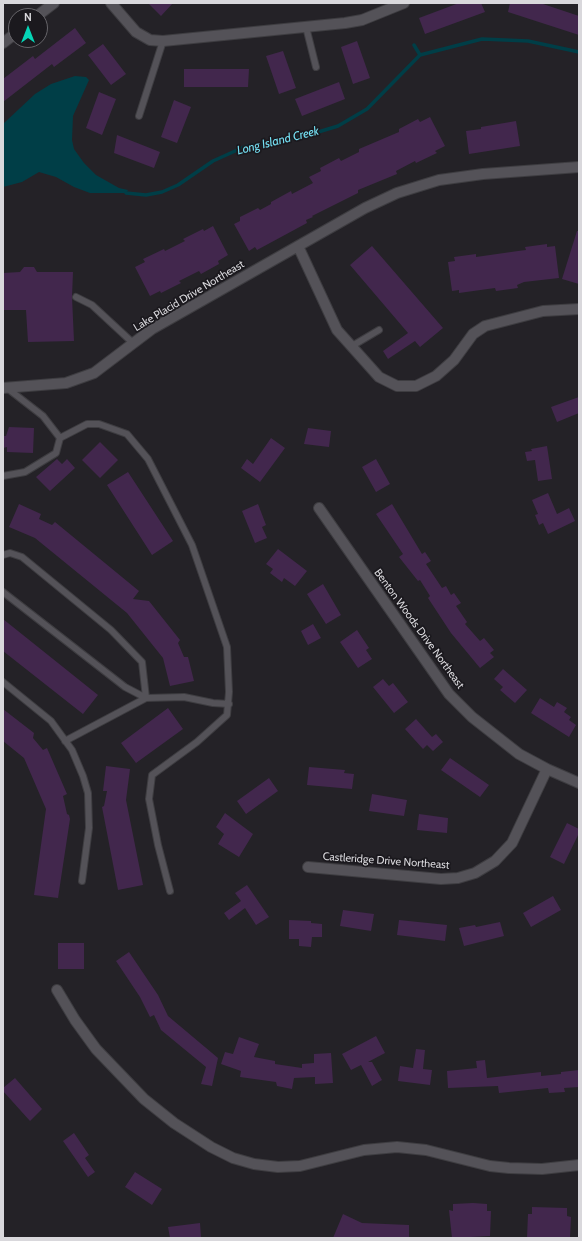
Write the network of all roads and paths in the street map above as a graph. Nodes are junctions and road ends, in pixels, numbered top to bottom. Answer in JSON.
{"nodes":[{"id":1,"x":111,"y":3,"type":"edge"},
{"id":2,"x":404,"y":3,"type":"edge"},
{"id":3,"x":306,"y":27,"type":"junction"},
{"id":4,"x":163,"y":41,"type":"junction"},
{"id":5,"x":316,"y":67,"type":"dead end"},
{"id":6,"x":139,"y":116,"type":"dead end"},
{"id":7,"x":579,"y":167,"type":"edge"},
{"id":8,"x":298,"y":246,"type":"junction"},
{"id":9,"x":76,"y":297,"type":"dead end"},
{"id":10,"x":579,"y":309,"type":"edge"},
{"id":11,"x":379,"y":330,"type":"dead end"},
{"id":12,"x":133,"y":343,"type":"junction"},
{"id":13,"x":352,"y":346,"type":"junction"},
{"id":14,"x":5,"y":388,"type":"edge"},
{"id":15,"x":60,"y":438,"type":"junction"},
{"id":16,"x":3,"y":476,"type":"edge"},
{"id":17,"x":319,"y":508,"type":"dead end"},
{"id":18,"x":3,"y":555,"type":"edge"},
{"id":19,"x":3,"y":592,"type":"edge"},
{"id":20,"x":3,"y":682,"type":"edge"},
{"id":21,"x":146,"y":698,"type":"junction"},
{"id":22,"x":229,"y":704,"type":"junction"},
{"id":23,"x":65,"y":741,"type":"junction"},
{"id":24,"x":547,"y":769,"type":"junction"},
{"id":25,"x":579,"y":783,"type":"edge"},
{"id":26,"x":308,"y":867,"type":"dead end"},
{"id":27,"x":82,"y":881,"type":"dead end"},
{"id":28,"x":170,"y":891,"type":"dead end"},
{"id":29,"x":57,"y":990,"type":"dead end"},
{"id":30,"x":579,"y":1164,"type":"edge"}],
"edges":[{"from":1,"to":4,"type":"street"},
{"from":2,"to":3,"type":"street"},
{"from":3,"to":4,"type":"street"},
{"from":3,"to":5,"type":"lane"},
{"from":4,"to":6,"type":"lane"},
{"from":7,"to":8,"type":"street","name":"Lake Placid Drive Northeast"},
{"from":8,"to":12,"type":"street","name":"Lake Placid Drive Northeast"},
{"from":8,"to":13,"type":"street"},
{"from":9,"to":12,"type":"lane"},
{"from":10,"to":13,"type":"street"},
{"from":11,"to":13,"type":"lane"},
{"from":12,"to":14,"type":"street","name":"Lake Placid Drive Northeast"},
{"from":14,"to":15,"type":"lane"},
{"from":15,"to":16,"type":"lane"},
{"from":15,"to":22,"type":"lane"},
{"from":17,"to":24,"type":"street","name":"Benton Woods Drive Northeast"},
{"from":18,"to":21,"type":"lane"},
{"from":19,"to":21,"type":"lane"},
{"from":20,"to":23,"type":"lane"},
{"from":21,"to":22,"type":"lane"},
{"from":21,"to":23,"type":"lane"},
{"from":22,"to":28,"type":"lane"},
{"from":23,"to":27,"type":"lane"},
{"from":24,"to":25,"type":"street","name":"Benton Woods Drive Northeast"},
{"from":24,"to":26,"type":"street","name":"Castleridge Drive Northeast"},
{"from":29,"to":30,"type":"street"}]}
